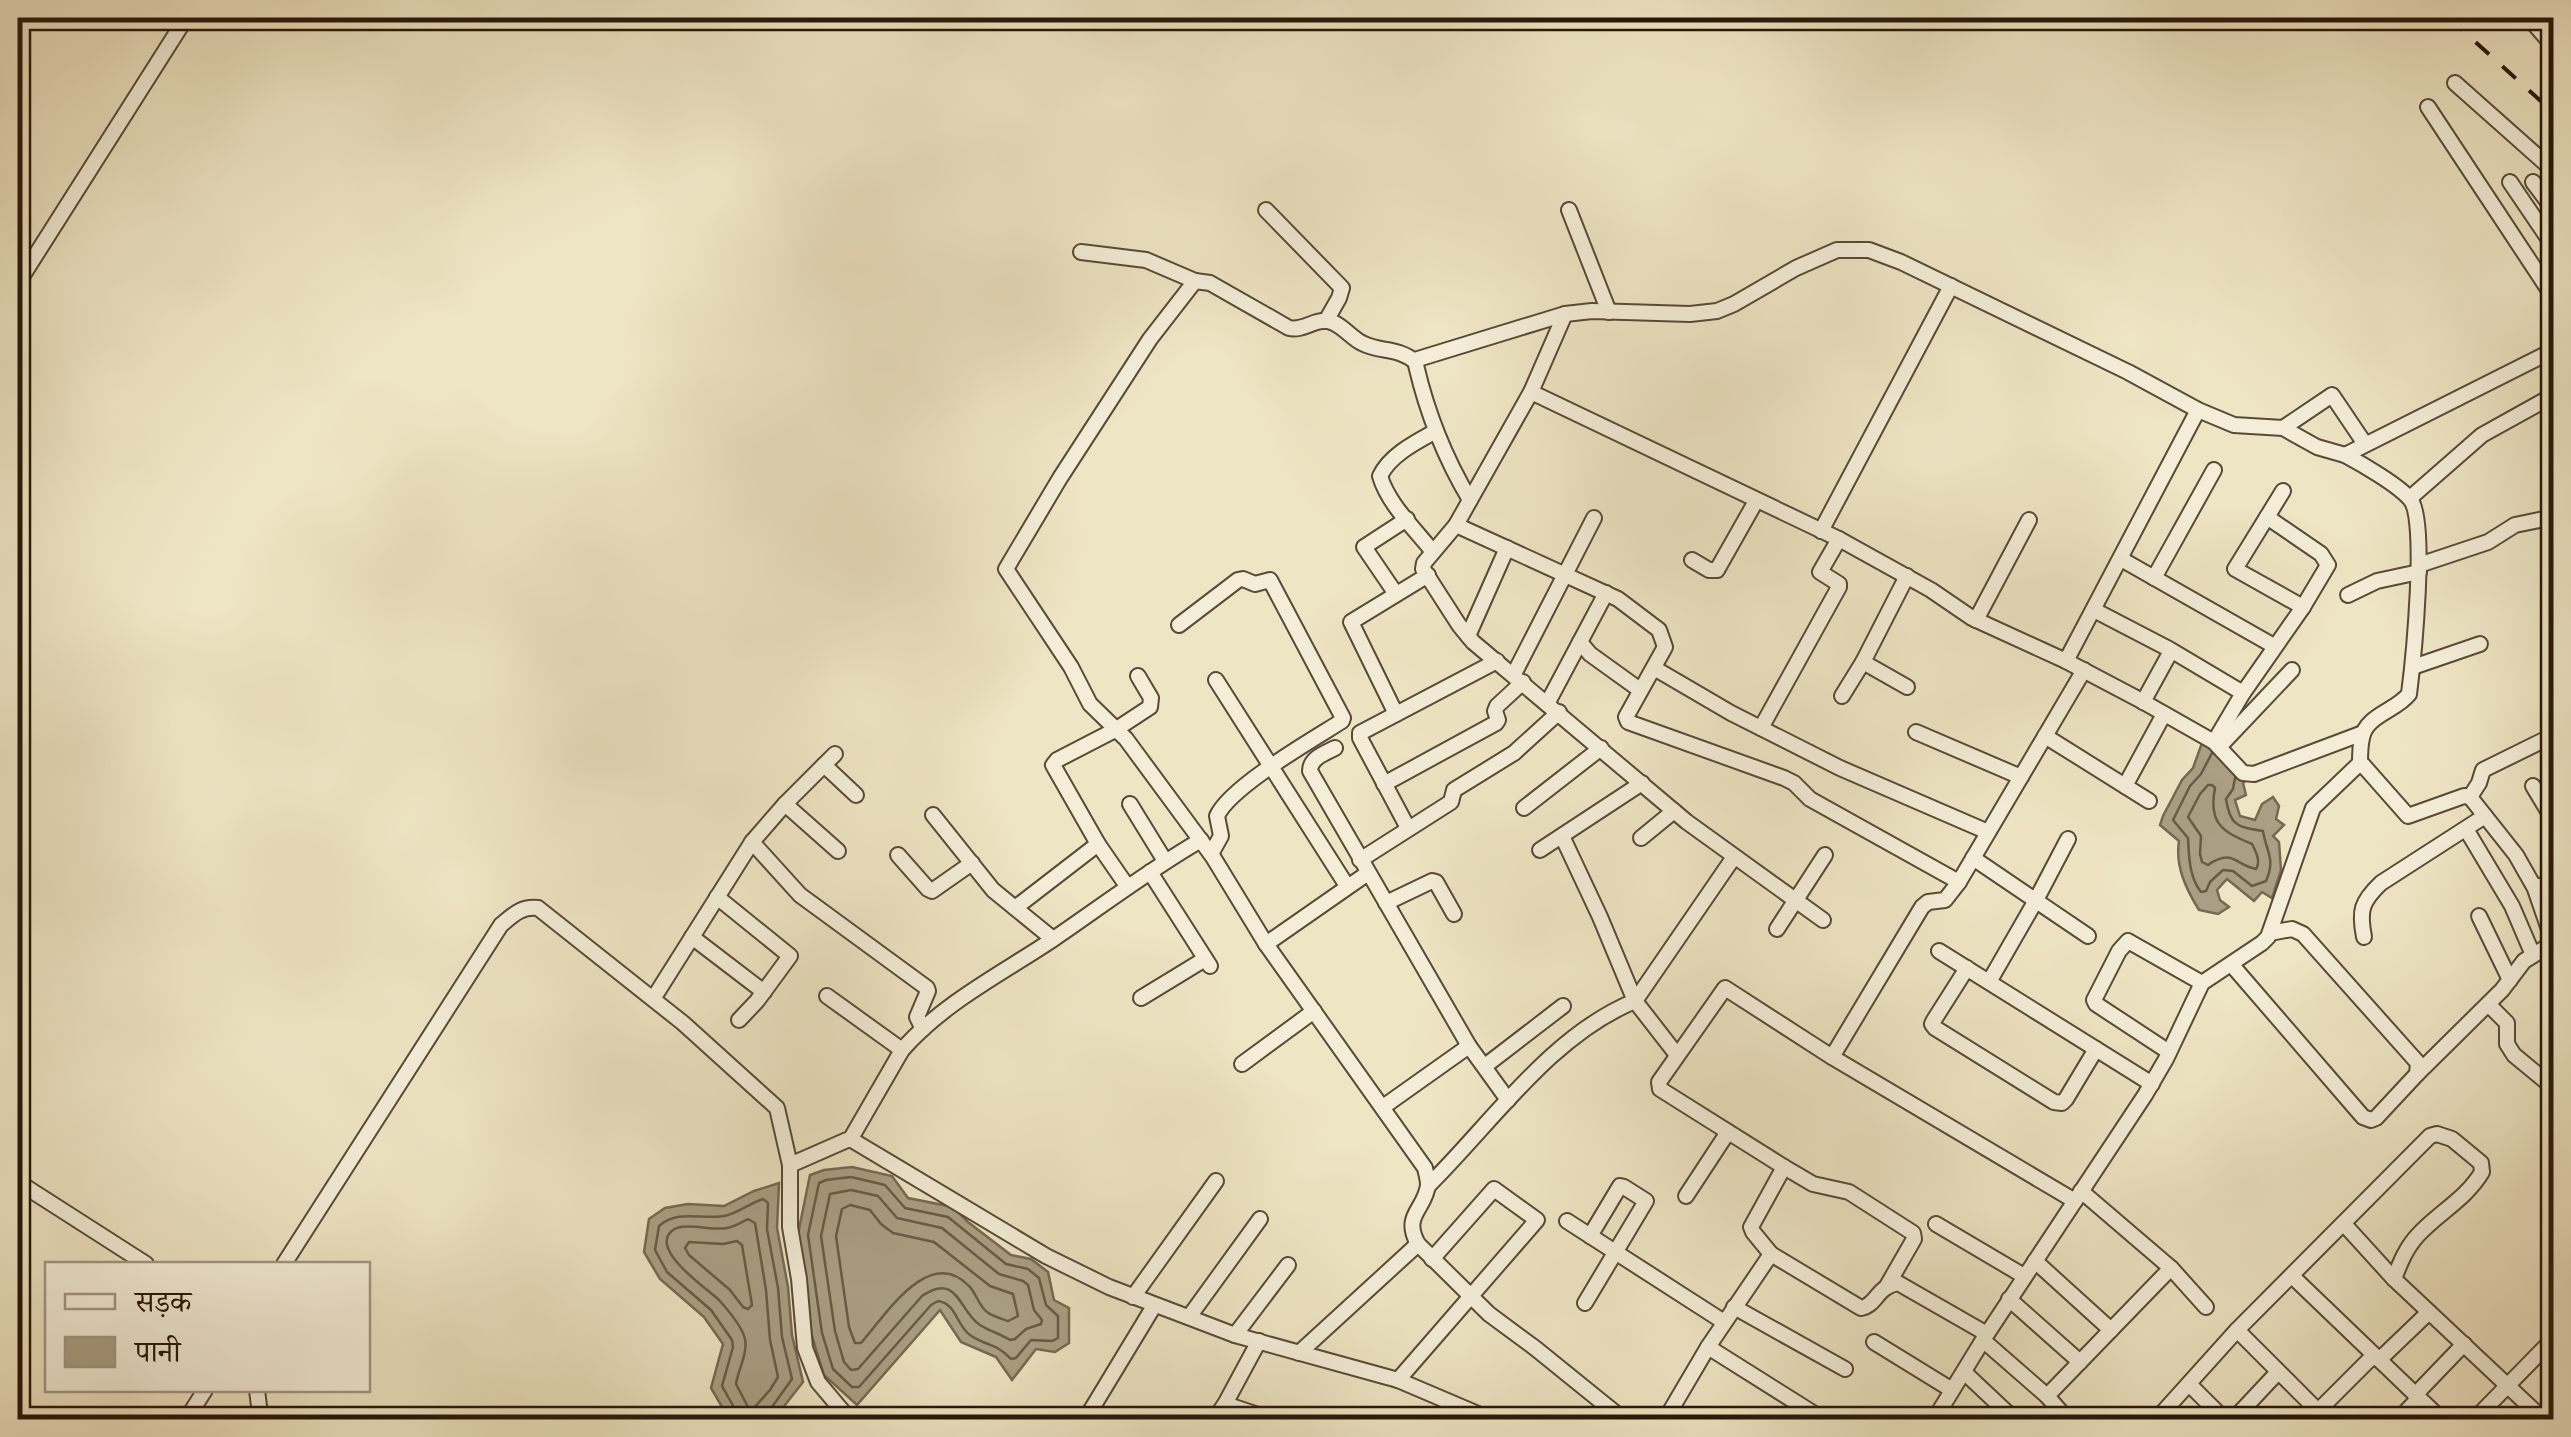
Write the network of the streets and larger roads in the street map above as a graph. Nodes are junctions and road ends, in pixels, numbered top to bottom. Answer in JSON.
{"nodes":[{"id":1,"x":186,"y":18,"type":"edge"},
{"id":2,"x":2529,"y":18,"type":"edge"},
{"id":3,"x":2554,"y":48,"type":"edge"},
{"id":4,"x":2455,"y":83,"type":"dead end"},
{"id":5,"x":2428,"y":107,"type":"dead end"},
{"id":6,"x":2554,"y":172,"type":"edge"},
{"id":7,"x":2510,"y":182,"type":"dead end"},
{"id":8,"x":2534,"y":182,"type":"dead end"},
{"id":9,"x":1266,"y":210,"type":"dead end"},
{"id":10,"x":1569,"y":210,"type":"dead end"},
{"id":11,"x":2554,"y":210,"type":"edge"},
{"id":12,"x":2554,"y":247,"type":"edge"},
{"id":13,"x":1081,"y":252,"type":"dead end"},
{"id":14,"x":1195,"y":281,"type":"junction"},
{"id":15,"x":18,"y":283,"type":"edge"},
{"id":16,"x":1952,"y":286,"type":"junction"},
{"id":17,"x":2554,"y":298,"type":"edge"},
{"id":18,"x":1609,"y":312,"type":"junction"},
{"id":19,"x":1565,"y":314,"type":"junction"},
{"id":20,"x":1326,"y":321,"type":"junction"},
{"id":21,"x":2554,"y":350,"type":"edge"},
{"id":22,"x":1416,"y":362,"type":"junction"},
{"id":23,"x":1530,"y":392,"type":"junction"},
{"id":24,"x":2554,"y":395,"type":"edge"},
{"id":25,"x":2198,"y":410,"type":"junction"},
{"id":26,"x":2282,"y":428,"type":"junction"},
{"id":27,"x":1436,"y":431,"type":"junction"},
{"id":28,"x":2365,"y":444,"type":"junction"},
{"id":29,"x":2345,"y":455,"type":"junction"},
{"id":30,"x":2214,"y":470,"type":"dead end"},
{"id":31,"x":2283,"y":491,"type":"dead end"},
{"id":32,"x":2410,"y":498,"type":"junction"},
{"id":33,"x":1470,"y":500,"type":"junction"},
{"id":34,"x":1756,"y":500,"type":"junction"},
{"id":35,"x":2266,"y":517,"type":"junction"},
{"id":36,"x":2554,"y":517,"type":"edge"},
{"id":37,"x":1594,"y":518,"type":"dead end"},
{"id":38,"x":1407,"y":519,"type":"junction"},
{"id":39,"x":2029,"y":520,"type":"dead end"},
{"id":40,"x":1456,"y":525,"type":"junction"},
{"id":41,"x":1822,"y":531,"type":"junction"},
{"id":42,"x":1838,"y":539,"type":"junction"},
{"id":43,"x":1507,"y":548,"type":"junction"},
{"id":44,"x":1433,"y":552,"type":"junction"},
{"id":45,"x":2121,"y":559,"type":"junction"},
{"id":46,"x":1692,"y":560,"type":"dead end"},
{"id":47,"x":2419,"y":569,"type":"junction"},
{"id":48,"x":1564,"y":574,"type":"junction"},
{"id":49,"x":1428,"y":575,"type":"junction"},
{"id":50,"x":1907,"y":576,"type":"junction"},
{"id":51,"x":2154,"y":578,"type":"junction"},
{"id":52,"x":1606,"y":593,"type":"junction"},
{"id":53,"x":1396,"y":594,"type":"junction"},
{"id":54,"x":2348,"y":595,"type":"dead end"},
{"id":55,"x":2303,"y":607,"type":"junction"},
{"id":56,"x":2094,"y":610,"type":"junction"},
{"id":57,"x":1976,"y":620,"type":"junction"},
{"id":58,"x":1179,"y":625,"type":"dead end"},
{"id":59,"x":1468,"y":636,"type":"junction"},
{"id":60,"x":1580,"y":642,"type":"junction"},
{"id":61,"x":2480,"y":644,"type":"dead end"},
{"id":62,"x":2274,"y":646,"type":"junction"},
{"id":63,"x":2171,"y":650,"type":"junction"},
{"id":64,"x":1497,"y":661,"type":"junction"},
{"id":65,"x":2066,"y":661,"type":"junction"},
{"id":66,"x":1863,"y":662,"type":"junction"},
{"id":67,"x":2412,"y":667,"type":"junction"},
{"id":68,"x":1654,"y":668,"type":"junction"},
{"id":69,"x":2084,"y":670,"type":"junction"},
{"id":70,"x":2292,"y":670,"type":"dead end"},
{"id":71,"x":1138,"y":676,"type":"dead end"},
{"id":72,"x":1519,"y":678,"type":"junction"},
{"id":73,"x":1216,"y":680,"type":"dead end"},
{"id":74,"x":1908,"y":686,"type":"dead end"},
{"id":75,"x":1640,"y":690,"type":"junction"},
{"id":76,"x":2243,"y":693,"type":"junction"},
{"id":77,"x":1842,"y":696,"type":"dead end"},
{"id":78,"x":2144,"y":702,"type":"junction"},
{"id":79,"x":1553,"y":708,"type":"junction"},
{"id":80,"x":1396,"y":714,"type":"junction"},
{"id":81,"x":2164,"y":714,"type":"junction"},
{"id":82,"x":1761,"y":728,"type":"junction"},
{"id":83,"x":1115,"y":730,"type":"junction"},
{"id":84,"x":1916,"y":732,"type":"dead end"},
{"id":85,"x":2363,"y":734,"type":"junction"},
{"id":86,"x":2554,"y":735,"type":"edge"},
{"id":87,"x":2044,"y":736,"type":"junction"},
{"id":88,"x":2217,"y":744,"type":"junction"},
{"id":89,"x":1335,"y":748,"type":"dead end"},
{"id":90,"x":1601,"y":748,"type":"junction"},
{"id":91,"x":2360,"y":764,"type":"junction"},
{"id":92,"x":1273,"y":766,"type":"junction"},
{"id":93,"x":2021,"y":776,"type":"junction"},
{"id":94,"x":1642,"y":783,"type":"junction"},
{"id":95,"x":1384,"y":784,"type":"junction"},
{"id":96,"x":2125,"y":786,"type":"junction"},
{"id":97,"x":2533,"y":786,"type":"dead end"},
{"id":98,"x":856,"y":795,"type":"dead end"},
{"id":99,"x":2470,"y":797,"type":"junction"},
{"id":100,"x":2149,"y":801,"type":"dead end"},
{"id":101,"x":785,"y":804,"type":"junction"},
{"id":102,"x":1130,"y":804,"type":"dead end"},
{"id":103,"x":1524,"y":808,"type":"dead end"},
{"id":104,"x":1674,"y":810,"type":"junction"},
{"id":105,"x":933,"y":816,"type":"dead end"},
{"id":106,"x":2485,"y":816,"type":"junction"},
{"id":107,"x":2554,"y":821,"type":"edge"},
{"id":108,"x":1408,"y":828,"type":"junction"},
{"id":109,"x":2466,"y":829,"type":"junction"},
{"id":110,"x":1988,"y":832,"type":"junction"},
{"id":111,"x":1562,"y":836,"type":"junction"},
{"id":112,"x":1641,"y":838,"type":"dead end"},
{"id":113,"x":2068,"y":838,"type":"dead end"},
{"id":114,"x":1201,"y":840,"type":"junction"},
{"id":115,"x":752,"y":842,"type":"junction"},
{"id":116,"x":1098,"y":844,"type":"junction"},
{"id":117,"x":1540,"y":850,"type":"dead end"},
{"id":118,"x":838,"y":851,"type":"dead end"},
{"id":119,"x":1210,"y":854,"type":"junction"},
{"id":120,"x":898,"y":855,"type":"dead end"},
{"id":121,"x":1825,"y":855,"type":"dead end"},
{"id":122,"x":1734,"y":857,"type":"junction"},
{"id":123,"x":1972,"y":858,"type":"junction"},
{"id":124,"x":1165,"y":861,"type":"junction"},
{"id":125,"x":972,"y":863,"type":"junction"},
{"id":126,"x":1364,"y":867,"type":"junction"},
{"id":127,"x":1150,"y":872,"type":"junction"},
{"id":128,"x":2554,"y":881,"type":"edge"},
{"id":129,"x":1958,"y":882,"type":"junction"},
{"id":130,"x":1128,"y":886,"type":"junction"},
{"id":131,"x":1347,"y":886,"type":"junction"},
{"id":132,"x":2534,"y":886,"type":"junction"},
{"id":133,"x":717,"y":897,"type":"junction"},
{"id":134,"x":1794,"y":900,"type":"junction"},
{"id":135,"x":2035,"y":902,"type":"junction"},
{"id":136,"x":1386,"y":904,"type":"junction"},
{"id":137,"x":1015,"y":908,"type":"junction"},
{"id":138,"x":1454,"y":914,"type":"dead end"},
{"id":139,"x":2479,"y":916,"type":"dead end"},
{"id":140,"x":1823,"y":920,"type":"dead end"},
{"id":141,"x":1777,"y":929,"type":"dead end"},
{"id":142,"x":2270,"y":933,"type":"junction"},
{"id":143,"x":2088,"y":936,"type":"dead end"},
{"id":144,"x":692,"y":937,"type":"junction"},
{"id":145,"x":2364,"y":937,"type":"dead end"},
{"id":146,"x":1054,"y":939,"type":"junction"},
{"id":147,"x":2553,"y":943,"type":"edge"},
{"id":148,"x":1266,"y":944,"type":"junction"},
{"id":149,"x":1939,"y":951,"type":"dead end"},
{"id":150,"x":2533,"y":955,"type":"junction"},
{"id":151,"x":2231,"y":964,"type":"junction"},
{"id":152,"x":1967,"y":968,"type":"junction"},
{"id":153,"x":2510,"y":980,"type":"junction"},
{"id":154,"x":1989,"y":982,"type":"junction"},
{"id":155,"x":2202,"y":984,"type":"junction"},
{"id":156,"x":764,"y":992,"type":"junction"},
{"id":157,"x":827,"y":996,"type":"dead end"},
{"id":158,"x":1141,"y":998,"type":"dead end"},
{"id":159,"x":653,"y":999,"type":"junction"},
{"id":160,"x":1635,"y":1001,"type":"junction"},
{"id":161,"x":2488,"y":1004,"type":"junction"},
{"id":162,"x":1563,"y":1006,"type":"dead end"},
{"id":163,"x":1314,"y":1012,"type":"junction"},
{"id":164,"x":739,"y":1020,"type":"dead end"},
{"id":165,"x":922,"y":1029,"type":"junction"},
{"id":166,"x":1469,"y":1046,"type":"junction"},
{"id":167,"x":902,"y":1050,"type":"junction"},
{"id":168,"x":2096,"y":1050,"type":"junction"},
{"id":169,"x":2169,"y":1052,"type":"junction"},
{"id":170,"x":1677,"y":1055,"type":"junction"},
{"id":171,"x":1832,"y":1058,"type":"junction"},
{"id":172,"x":1242,"y":1064,"type":"dead end"},
{"id":173,"x":1484,"y":1066,"type":"junction"},
{"id":174,"x":2417,"y":1074,"type":"junction"},
{"id":175,"x":2152,"y":1084,"type":"junction"},
{"id":176,"x":2554,"y":1088,"type":"edge"},
{"id":177,"x":1508,"y":1100,"type":"junction"},
{"id":178,"x":1382,"y":1108,"type":"junction"},
{"id":179,"x":1728,"y":1132,"type":"junction"},
{"id":180,"x":850,"y":1140,"type":"junction"},
{"id":181,"x":1784,"y":1167,"type":"junction"},
{"id":182,"x":790,"y":1169,"type":"junction"},
{"id":183,"x":1216,"y":1181,"type":"dead end"},
{"id":184,"x":18,"y":1182,"type":"edge"},
{"id":185,"x":1428,"y":1186,"type":"junction"},
{"id":186,"x":1686,"y":1196,"type":"dead end"},
{"id":187,"x":2078,"y":1196,"type":"junction"},
{"id":188,"x":1260,"y":1220,"type":"dead end"},
{"id":189,"x":1567,"y":1221,"type":"dead end"},
{"id":190,"x":1936,"y":1224,"type":"dead end"},
{"id":191,"x":2344,"y":1224,"type":"junction"},
{"id":192,"x":1590,"y":1236,"type":"junction"},
{"id":193,"x":1418,"y":1244,"type":"junction"},
{"id":194,"x":1616,"y":1252,"type":"junction"},
{"id":195,"x":1772,"y":1254,"type":"junction"},
{"id":196,"x":1432,"y":1259,"type":"junction"},
{"id":197,"x":2034,"y":1261,"type":"junction"},
{"id":198,"x":143,"y":1262,"type":"edge"},
{"id":199,"x":285,"y":1262,"type":"edge"},
{"id":200,"x":1288,"y":1265,"type":"dead end"},
{"id":201,"x":2172,"y":1268,"type":"junction"},
{"id":202,"x":2024,"y":1276,"type":"junction"},
{"id":203,"x":2292,"y":1276,"type":"junction"},
{"id":204,"x":2394,"y":1278,"type":"junction"},
{"id":205,"x":1887,"y":1286,"type":"junction"},
{"id":206,"x":1133,"y":1297,"type":"junction"},
{"id":207,"x":1470,"y":1297,"type":"junction"},
{"id":208,"x":2010,"y":1298,"type":"junction"},
{"id":209,"x":1585,"y":1303,"type":"dead end"},
{"id":210,"x":1154,"y":1306,"type":"junction"},
{"id":211,"x":2206,"y":1306,"type":"dead end"},
{"id":212,"x":1734,"y":1307,"type":"junction"},
{"id":213,"x":2429,"y":1312,"type":"junction"},
{"id":214,"x":1189,"y":1317,"type":"junction"},
{"id":215,"x":1724,"y":1322,"type":"junction"},
{"id":216,"x":2111,"y":1330,"type":"junction"},
{"id":217,"x":2238,"y":1330,"type":"junction"},
{"id":218,"x":1235,"y":1334,"type":"junction"},
{"id":219,"x":1985,"y":1338,"type":"junction"},
{"id":220,"x":2554,"y":1338,"type":"edge"},
{"id":221,"x":1259,"y":1342,"type":"junction"},
{"id":222,"x":1874,"y":1342,"type":"dead end"},
{"id":223,"x":2464,"y":1344,"type":"junction"},
{"id":224,"x":1708,"y":1347,"type":"junction"},
{"id":225,"x":1298,"y":1353,"type":"junction"},
{"id":226,"x":2376,"y":1357,"type":"junction"},
{"id":227,"x":2080,"y":1362,"type":"junction"},
{"id":228,"x":1845,"y":1369,"type":"dead end"},
{"id":229,"x":1964,"y":1372,"type":"junction"},
{"id":230,"x":2278,"y":1372,"type":"junction"},
{"id":231,"x":1398,"y":1380,"type":"junction"},
{"id":232,"x":2189,"y":1384,"type":"junction"},
{"id":233,"x":2507,"y":1385,"type":"junction"},
{"id":234,"x":1952,"y":1390,"type":"junction"},
{"id":235,"x":203,"y":1392,"type":"edge"},
{"id":236,"x":257,"y":1392,"type":"edge"},
{"id":237,"x":2046,"y":1396,"type":"junction"},
{"id":238,"x":2417,"y":1396,"type":"junction"},
{"id":239,"x":1225,"y":1404,"type":"junction"},
{"id":240,"x":1465,"y":1414,"type":"edge"},
{"id":241,"x":2324,"y":1417,"type":"edge"},
{"id":242,"x":186,"y":1420,"type":"edge"},
{"id":243,"x":264,"y":1420,"type":"edge"},
{"id":244,"x":850,"y":1420,"type":"edge"},
{"id":245,"x":1085,"y":1420,"type":"edge"},
{"id":246,"x":1214,"y":1420,"type":"edge"},
{"id":247,"x":1272,"y":1420,"type":"edge"},
{"id":248,"x":1492,"y":1420,"type":"edge"},
{"id":249,"x":1624,"y":1420,"type":"edge"},
{"id":250,"x":1665,"y":1420,"type":"edge"},
{"id":251,"x":1824,"y":1420,"type":"edge"},
{"id":252,"x":1934,"y":1420,"type":"edge"},
{"id":253,"x":2014,"y":1420,"type":"edge"},
{"id":254,"x":2068,"y":1420,"type":"edge"},
{"id":255,"x":2156,"y":1420,"type":"edge"},
{"id":256,"x":2229,"y":1420,"type":"edge"},
{"id":257,"x":2398,"y":1420,"type":"edge"},
{"id":258,"x":2442,"y":1420,"type":"edge"},
{"id":259,"x":2474,"y":1420,"type":"edge"},
{"id":260,"x":2544,"y":1420,"type":"edge"}],
"edges":[{"from":1,"to":15,"type":"street"},
{"from":2,"to":3,"type":"street"},
{"from":4,"to":6,"type":"street"},
{"from":5,"to":17,"type":"street"},
{"from":7,"to":12,"type":"street"},
{"from":8,"to":11,"type":"street"},
{"from":9,"to":20,"type":"street"},
{"from":10,"to":18,"type":"street"},
{"from":13,"to":14,"type":"street"},
{"from":14,"to":20,"type":"street"},
{"from":14,"to":83,"type":"street"},
{"from":16,"to":18,"type":"street"},
{"from":16,"to":25,"type":"street"},
{"from":16,"to":41,"type":"street"},
{"from":18,"to":19,"type":"street"},
{"from":19,"to":22,"type":"street"},
{"from":19,"to":23,"type":"street"},
{"from":20,"to":22,"type":"street"},
{"from":21,"to":28,"type":"street"},
{"from":22,"to":27,"type":"street"},
{"from":23,"to":33,"type":"street"},
{"from":23,"to":34,"type":"street"},
{"from":24,"to":32,"type":"street"},
{"from":25,"to":26,"type":"street"},
{"from":25,"to":45,"type":"street"},
{"from":26,"to":28,"type":"street"},
{"from":26,"to":29,"type":"street"},
{"from":27,"to":33,"type":"street"},
{"from":27,"to":38,"type":"street"},
{"from":28,"to":29,"type":"street"},
{"from":29,"to":32,"type":"street"},
{"from":30,"to":51,"type":"street"},
{"from":31,"to":35,"type":"street"},
{"from":32,"to":47,"type":"street"},
{"from":33,"to":40,"type":"street"},
{"from":34,"to":41,"type":"street"},
{"from":34,"to":46,"type":"street"},
{"from":35,"to":55,"type":"street"},
{"from":35,"to":55,"type":"street"},
{"from":36,"to":47,"type":"street"},
{"from":37,"to":48,"type":"street"},
{"from":38,"to":44,"type":"street"},
{"from":38,"to":53,"type":"street"},
{"from":39,"to":57,"type":"street"},
{"from":40,"to":43,"type":"street"},
{"from":40,"to":44,"type":"street"},
{"from":41,"to":42,"type":"street"},
{"from":42,"to":50,"type":"street"},
{"from":42,"to":82,"type":"street"},
{"from":43,"to":48,"type":"street"},
{"from":43,"to":59,"type":"street"},
{"from":44,"to":49,"type":"street"},
{"from":45,"to":51,"type":"street"},
{"from":45,"to":56,"type":"street"},
{"from":47,"to":54,"type":"street"},
{"from":47,"to":67,"type":"street"},
{"from":48,"to":52,"type":"street"},
{"from":48,"to":72,"type":"street"},
{"from":49,"to":53,"type":"street"},
{"from":49,"to":59,"type":"street"},
{"from":50,"to":57,"type":"street"},
{"from":50,"to":66,"type":"street"},
{"from":51,"to":62,"type":"street"},
{"from":52,"to":60,"type":"street"},
{"from":52,"to":68,"type":"street"},
{"from":53,"to":80,"type":"street"},
{"from":55,"to":62,"type":"street"},
{"from":56,"to":63,"type":"street"},
{"from":56,"to":65,"type":"street"},
{"from":57,"to":65,"type":"street"},
{"from":58,"to":92,"type":"street"},
{"from":59,"to":64,"type":"street"},
{"from":60,"to":75,"type":"street"},
{"from":60,"to":79,"type":"street"},
{"from":61,"to":67,"type":"street"},
{"from":62,"to":76,"type":"street"},
{"from":63,"to":76,"type":"street"},
{"from":63,"to":78,"type":"street"},
{"from":64,"to":72,"type":"street"},
{"from":64,"to":80,"type":"street"},
{"from":65,"to":69,"type":"street"},
{"from":66,"to":74,"type":"street"},
{"from":66,"to":77,"type":"street"},
{"from":67,"to":85,"type":"street"},
{"from":68,"to":75,"type":"street"},
{"from":68,"to":82,"type":"street"},
{"from":69,"to":78,"type":"street"},
{"from":69,"to":87,"type":"street"},
{"from":70,"to":88,"type":"street"},
{"from":71,"to":83,"type":"street"},
{"from":72,"to":79,"type":"street"},
{"from":72,"to":95,"type":"street"},
{"from":73,"to":92,"type":"street"},
{"from":75,"to":129,"type":"street"},
{"from":76,"to":88,"type":"street"},
{"from":78,"to":81,"type":"street"},
{"from":79,"to":90,"type":"street"},
{"from":79,"to":108,"type":"street"},
{"from":80,"to":95,"type":"street"},
{"from":81,"to":88,"type":"street"},
{"from":81,"to":96,"type":"street"},
{"from":82,"to":110,"type":"street"},
{"from":83,"to":114,"type":"street"},
{"from":83,"to":116,"type":"street"},
{"from":84,"to":93,"type":"street"},
{"from":85,"to":88,"type":"street"},
{"from":85,"to":91,"type":"street"},
{"from":86,"to":99,"type":"street"},
{"from":87,"to":93,"type":"street"},
{"from":87,"to":96,"type":"street"},
{"from":89,"to":126,"type":"street"},
{"from":90,"to":94,"type":"street"},
{"from":90,"to":103,"type":"street"},
{"from":91,"to":99,"type":"street"},
{"from":91,"to":142,"type":"street"},
{"from":92,"to":119,"type":"street"},
{"from":92,"to":131,"type":"street"},
{"from":93,"to":110,"type":"street"},
{"from":94,"to":104,"type":"street"},
{"from":94,"to":111,"type":"street"},
{"from":95,"to":108,"type":"street"},
{"from":96,"to":100,"type":"street"},
{"from":97,"to":107,"type":"street"},
{"from":98,"to":101,"type":"street"},
{"from":99,"to":106,"type":"street"},
{"from":101,"to":115,"type":"street"},
{"from":101,"to":118,"type":"street"},
{"from":102,"to":124,"type":"street"},
{"from":104,"to":112,"type":"street"},
{"from":104,"to":122,"type":"street"},
{"from":105,"to":125,"type":"street"},
{"from":106,"to":109,"type":"street"},
{"from":106,"to":132,"type":"street"},
{"from":108,"to":126,"type":"street"},
{"from":109,"to":145,"type":"street"},
{"from":109,"to":150,"type":"street"},
{"from":110,"to":123,"type":"street"},
{"from":111,"to":117,"type":"street"},
{"from":111,"to":160,"type":"street"},
{"from":113,"to":135,"type":"street"},
{"from":114,"to":119,"type":"street"},
{"from":114,"to":124,"type":"street"},
{"from":115,"to":133,"type":"street"},
{"from":115,"to":165,"type":"street"},
{"from":116,"to":130,"type":"street"},
{"from":116,"to":137,"type":"street"},
{"from":119,"to":148,"type":"street"},
{"from":120,"to":125,"type":"street"},
{"from":121,"to":134,"type":"street"},
{"from":122,"to":134,"type":"street"},
{"from":122,"to":160,"type":"street"},
{"from":123,"to":129,"type":"street"},
{"from":123,"to":135,"type":"street"},
{"from":124,"to":127,"type":"street"},
{"from":125,"to":137,"type":"street"},
{"from":126,"to":131,"type":"street"},
{"from":126,"to":136,"type":"street"},
{"from":127,"to":130,"type":"street"},
{"from":127,"to":158,"type":"street"},
{"from":128,"to":132,"type":"street"},
{"from":129,"to":171,"type":"street"},
{"from":130,"to":146,"type":"street"},
{"from":131,"to":148,"type":"street"},
{"from":132,"to":147,"type":"street"},
{"from":133,"to":144,"type":"street"},
{"from":133,"to":156,"type":"street"},
{"from":134,"to":140,"type":"street"},
{"from":134,"to":141,"type":"street"},
{"from":135,"to":143,"type":"street"},
{"from":135,"to":154,"type":"street"},
{"from":136,"to":138,"type":"street"},
{"from":136,"to":166,"type":"street"},
{"from":137,"to":146,"type":"street"},
{"from":139,"to":153,"type":"street"},
{"from":142,"to":151,"type":"street"},
{"from":142,"to":174,"type":"street"},
{"from":144,"to":156,"type":"street"},
{"from":144,"to":159,"type":"street"},
{"from":146,"to":165,"type":"street"},
{"from":147,"to":150,"type":"street"},
{"from":148,"to":163,"type":"street"},
{"from":149,"to":152,"type":"street"},
{"from":150,"to":153,"type":"street"},
{"from":151,"to":155,"type":"street"},
{"from":151,"to":174,"type":"street"},
{"from":152,"to":154,"type":"street"},
{"from":152,"to":168,"type":"street"},
{"from":153,"to":161,"type":"street"},
{"from":154,"to":168,"type":"street"},
{"from":155,"to":169,"type":"street"},
{"from":155,"to":169,"type":"street"},
{"from":156,"to":164,"type":"street"},
{"from":157,"to":167,"type":"street"},
{"from":159,"to":182,"type":"street"},
{"from":159,"to":199,"type":"street"},
{"from":160,"to":170,"type":"street"},
{"from":160,"to":177,"type":"street"},
{"from":161,"to":174,"type":"street"},
{"from":161,"to":176,"type":"street"},
{"from":162,"to":173,"type":"street"},
{"from":163,"to":172,"type":"street"},
{"from":163,"to":178,"type":"street"},
{"from":165,"to":167,"type":"street"},
{"from":166,"to":173,"type":"street"},
{"from":166,"to":178,"type":"street"},
{"from":167,"to":180,"type":"street"},
{"from":168,"to":175,"type":"street"},
{"from":169,"to":175,"type":"street"},
{"from":170,"to":171,"type":"street"},
{"from":170,"to":179,"type":"street"},
{"from":171,"to":187,"type":"street"},
{"from":173,"to":177,"type":"street"},
{"from":175,"to":187,"type":"street"},
{"from":177,"to":185,"type":"street"},
{"from":178,"to":185,"type":"street"},
{"from":179,"to":181,"type":"street"},
{"from":179,"to":186,"type":"street"},
{"from":180,"to":182,"type":"street"},
{"from":180,"to":206,"type":"street"},
{"from":181,"to":195,"type":"street"},
{"from":181,"to":205,"type":"street"},
{"from":182,"to":244,"type":"street"},
{"from":183,"to":206,"type":"street"},
{"from":184,"to":198,"type":"street"},
{"from":185,"to":193,"type":"street"},
{"from":187,"to":197,"type":"street"},
{"from":187,"to":201,"type":"street"},
{"from":188,"to":214,"type":"street"},
{"from":189,"to":192,"type":"street"},
{"from":190,"to":202,"type":"street"},
{"from":191,"to":203,"type":"street"},
{"from":191,"to":204,"type":"street"},
{"from":191,"to":204,"type":"street"},
{"from":192,"to":194,"type":"street"},
{"from":192,"to":194,"type":"street"},
{"from":193,"to":196,"type":"street"},
{"from":193,"to":225,"type":"street"},
{"from":194,"to":209,"type":"street"},
{"from":194,"to":215,"type":"street"},
{"from":195,"to":205,"type":"street"},
{"from":195,"to":212,"type":"street"},
{"from":196,"to":207,"type":"street"},
{"from":196,"to":207,"type":"street"},
{"from":197,"to":202,"type":"street"},
{"from":197,"to":216,"type":"street"},
{"from":200,"to":218,"type":"street"},
{"from":201,"to":211,"type":"street"},
{"from":201,"to":216,"type":"street"},
{"from":202,"to":208,"type":"street"},
{"from":203,"to":217,"type":"street"},
{"from":203,"to":226,"type":"street"},
{"from":204,"to":213,"type":"street"},
{"from":205,"to":219,"type":"street"},
{"from":206,"to":210,"type":"street"},
{"from":207,"to":231,"type":"street"},
{"from":207,"to":249,"type":"street"},
{"from":208,"to":219,"type":"street"},
{"from":208,"to":227,"type":"street"},
{"from":210,"to":214,"type":"street"},
{"from":210,"to":245,"type":"street"},
{"from":212,"to":215,"type":"street"},
{"from":212,"to":228,"type":"street"},
{"from":213,"to":223,"type":"street"},
{"from":213,"to":226,"type":"street"},
{"from":214,"to":218,"type":"street"},
{"from":215,"to":224,"type":"street"},
{"from":216,"to":227,"type":"street"},
{"from":217,"to":230,"type":"street"},
{"from":217,"to":232,"type":"street"},
{"from":218,"to":221,"type":"street"},
{"from":219,"to":229,"type":"street"},
{"from":219,"to":237,"type":"street"},
{"from":220,"to":233,"type":"street"},
{"from":221,"to":225,"type":"street"},
{"from":221,"to":239,"type":"street"},
{"from":222,"to":234,"type":"street"},
{"from":223,"to":233,"type":"street"},
{"from":223,"to":238,"type":"street"},
{"from":224,"to":250,"type":"street"},
{"from":224,"to":251,"type":"street"},
{"from":225,"to":231,"type":"street"},
{"from":226,"to":238,"type":"street"},
{"from":226,"to":241,"type":"street"},
{"from":227,"to":237,"type":"street"},
{"from":229,"to":234,"type":"street"},
{"from":229,"to":253,"type":"street"},
{"from":230,"to":241,"type":"street"},
{"from":230,"to":256,"type":"street"},
{"from":231,"to":240,"type":"street"},
{"from":232,"to":255,"type":"street"},
{"from":232,"to":256,"type":"street"},
{"from":233,"to":259,"type":"street"},
{"from":233,"to":260,"type":"street"},
{"from":234,"to":252,"type":"street"},
{"from":235,"to":242,"type":"street"},
{"from":236,"to":243,"type":"street"},
{"from":237,"to":254,"type":"street"},
{"from":238,"to":257,"type":"street"},
{"from":238,"to":258,"type":"street"},
{"from":239,"to":246,"type":"street"},
{"from":239,"to":247,"type":"street"},
{"from":240,"to":248,"type":"street"}]}
